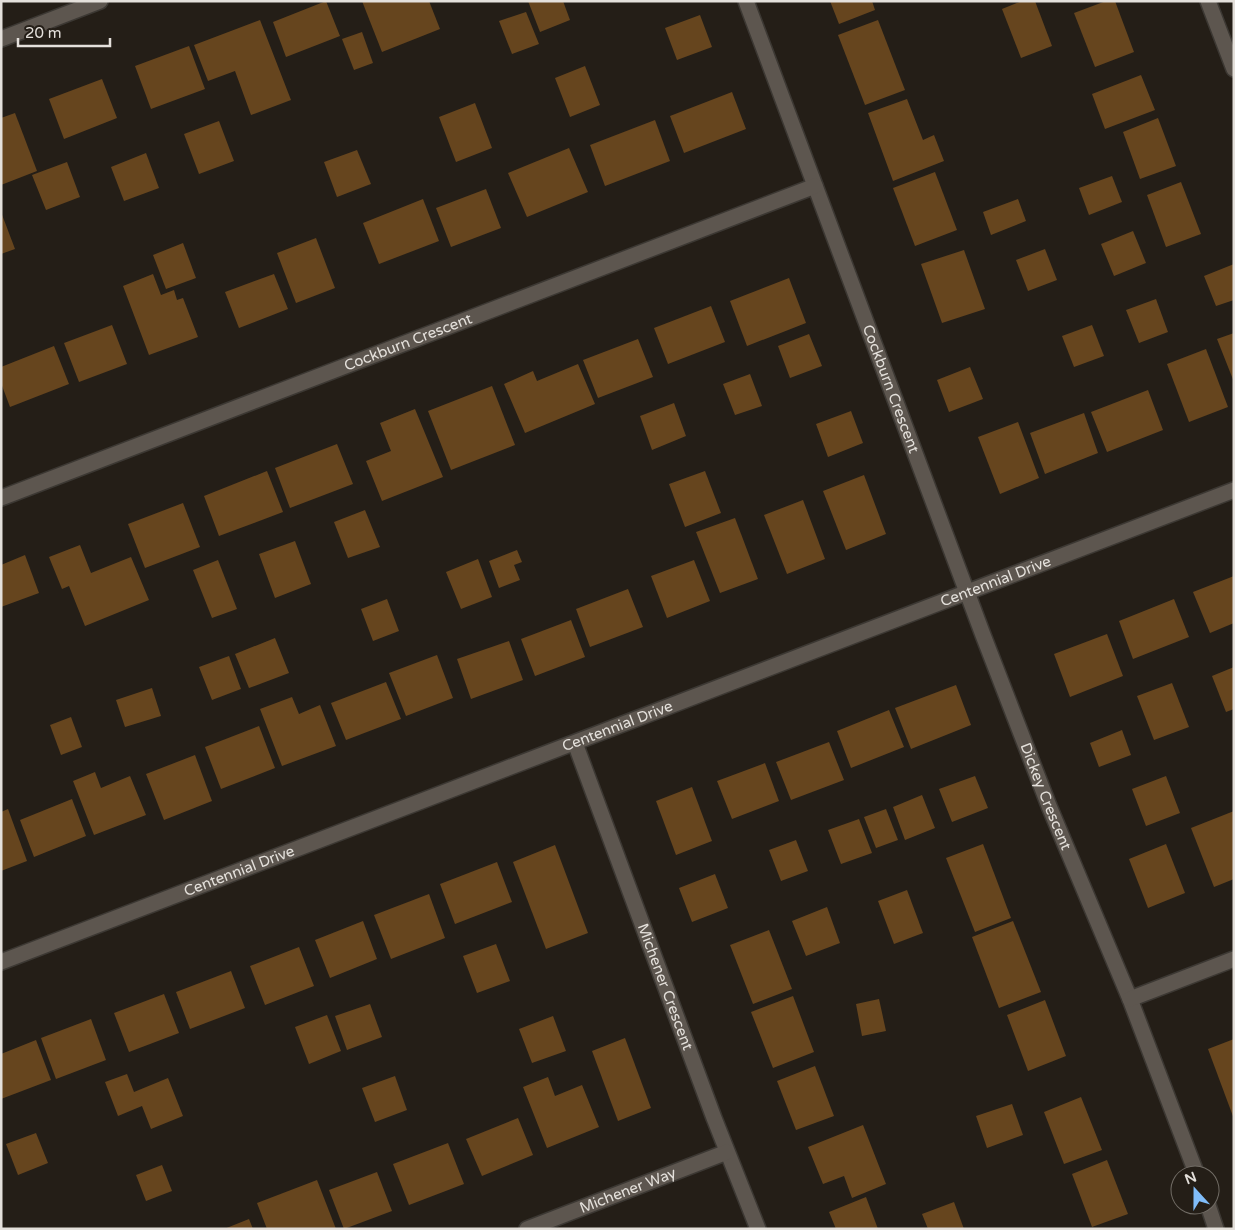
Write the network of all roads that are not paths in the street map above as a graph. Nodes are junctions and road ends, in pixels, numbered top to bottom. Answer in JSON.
{"nodes":[{"id":1,"x":100,"y":1,"type":"edge"},
{"id":2,"x":746,"y":1,"type":"edge"},
{"id":3,"x":1208,"y":1,"type":"edge"},
{"id":4,"x":1,"y":39,"type":"edge"},
{"id":5,"x":1234,"y":69,"type":"edge"},
{"id":6,"x":815,"y":186,"type":"junction"},
{"id":7,"x":1234,"y":490,"type":"edge"},
{"id":8,"x":1,"y":498,"type":"edge"},
{"id":9,"x":968,"y":591,"type":"junction"},
{"id":10,"x":576,"y":743,"type":"junction"},
{"id":11,"x":1234,"y":959,"type":"edge"},
{"id":12,"x":1,"y":962,"type":"edge"},
{"id":13,"x":1130,"y":999,"type":"junction"},
{"id":14,"x":727,"y":1152,"type":"junction"},
{"id":15,"x":1193,"y":1165,"type":"edge"},
{"id":16,"x":1211,"y":1215,"type":"edge"},
{"id":17,"x":527,"y":1229,"type":"edge"},
{"id":18,"x":758,"y":1229,"type":"edge"},
{"id":19,"x":1216,"y":1229,"type":"edge"}],
"edges":[{"from":1,"to":4,"type":"street"},
{"from":2,"to":6,"type":"street","name":"Cockburn Crescent"},
{"from":3,"to":5,"type":"street"},
{"from":6,"to":8,"type":"street","name":"Cockburn Crescent"},
{"from":6,"to":9,"type":"street","name":"Cockburn Crescent"},
{"from":7,"to":9,"type":"street","name":"Centennial Drive"},
{"from":9,"to":10,"type":"street","name":"Centennial Drive"},
{"from":9,"to":13,"type":"street","name":"Dickey Crescent"},
{"from":10,"to":12,"type":"street","name":"Centennial Drive"},
{"from":10,"to":14,"type":"street","name":"Michener Crescent"},
{"from":11,"to":13,"type":"street"},
{"from":13,"to":15,"type":"street","name":"Dickey Crescent"},
{"from":14,"to":17,"type":"street","name":"Michener Way"},
{"from":14,"to":18,"type":"street","name":"Michener Crescent"},
{"from":16,"to":19,"type":"street"}]}
